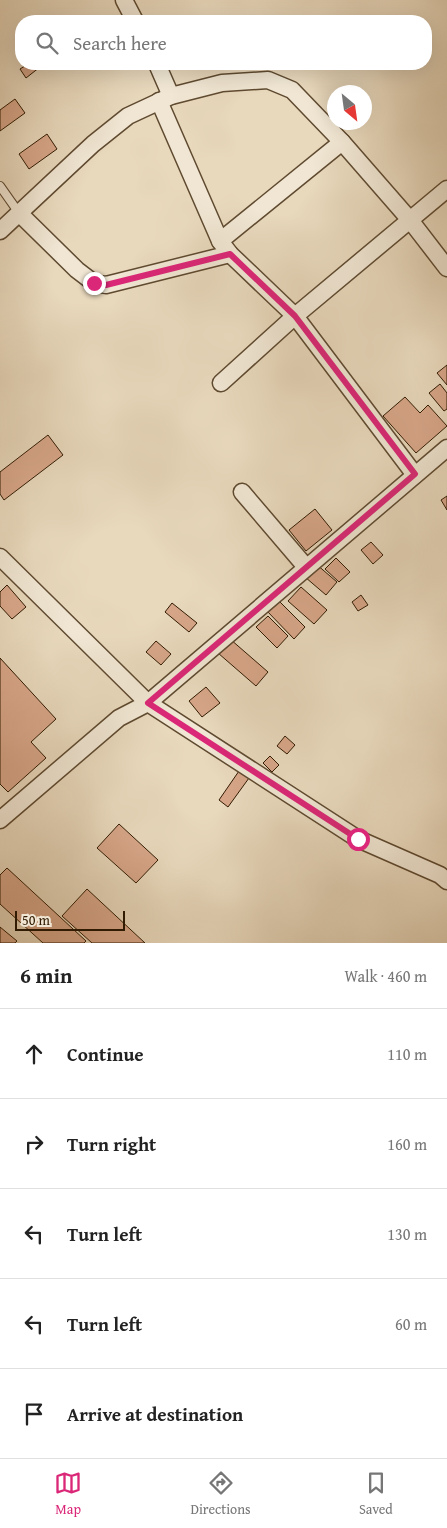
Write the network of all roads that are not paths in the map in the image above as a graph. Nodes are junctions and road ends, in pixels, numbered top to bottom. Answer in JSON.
{"nodes":[{"id":1,"x":124,"y":0,"type":"edge"},
{"id":2,"x":132,"y":15,"type":"edge"},
{"id":3,"x":158,"y":70,"type":"edge"},
{"id":4,"x":165,"y":98,"type":"junction"},
{"id":5,"x":342,"y":142,"type":"junction"},
{"id":6,"x":0,"y":186,"type":"edge"},
{"id":7,"x":447,"y":189,"type":"edge"},
{"id":8,"x":19,"y":213,"type":"junction"},
{"id":9,"x":410,"y":220,"type":"junction"},
{"id":10,"x":0,"y":231,"type":"edge"},
{"id":11,"x":225,"y":248,"type":"junction"},
{"id":12,"x":447,"y":268,"type":"edge"},
{"id":13,"x":295,"y":316,"type":"junction"},
{"id":14,"x":221,"y":383,"type":"dead end"},
{"id":15,"x":447,"y":448,"type":"edge"},
{"id":16,"x":415,"y":474,"type":"junction"},
{"id":17,"x":242,"y":492,"type":"dead end"},
{"id":18,"x":0,"y":557,"type":"edge"},
{"id":19,"x":306,"y":566,"type":"junction"},
{"id":20,"x":148,"y":703,"type":"junction"},
{"id":21,"x":0,"y":820,"type":"edge"},
{"id":22,"x":445,"y":876,"type":"edge"}],
"edges":[{"from":1,"to":2,"type":"street"},
{"from":3,"to":4,"type":"street"},
{"from":4,"to":5,"type":"street"},
{"from":4,"to":8,"type":"street"},
{"from":4,"to":11,"type":"street"},
{"from":5,"to":9,"type":"street"},
{"from":5,"to":11,"type":"street"},
{"from":6,"to":8,"type":"lane"},
{"from":7,"to":9,"type":"street"},
{"from":8,"to":10,"type":"street"},
{"from":8,"to":11,"type":"street"},
{"from":9,"to":12,"type":"street"},
{"from":9,"to":13,"type":"street"},
{"from":11,"to":13,"type":"street"},
{"from":13,"to":14,"type":"street"},
{"from":13,"to":16,"type":"street"},
{"from":15,"to":16,"type":"street"},
{"from":16,"to":19,"type":"street"},
{"from":17,"to":19,"type":"street"},
{"from":18,"to":20,"type":"street"},
{"from":19,"to":20,"type":"street"},
{"from":20,"to":21,"type":"street"},
{"from":20,"to":22,"type":"street"}]}
